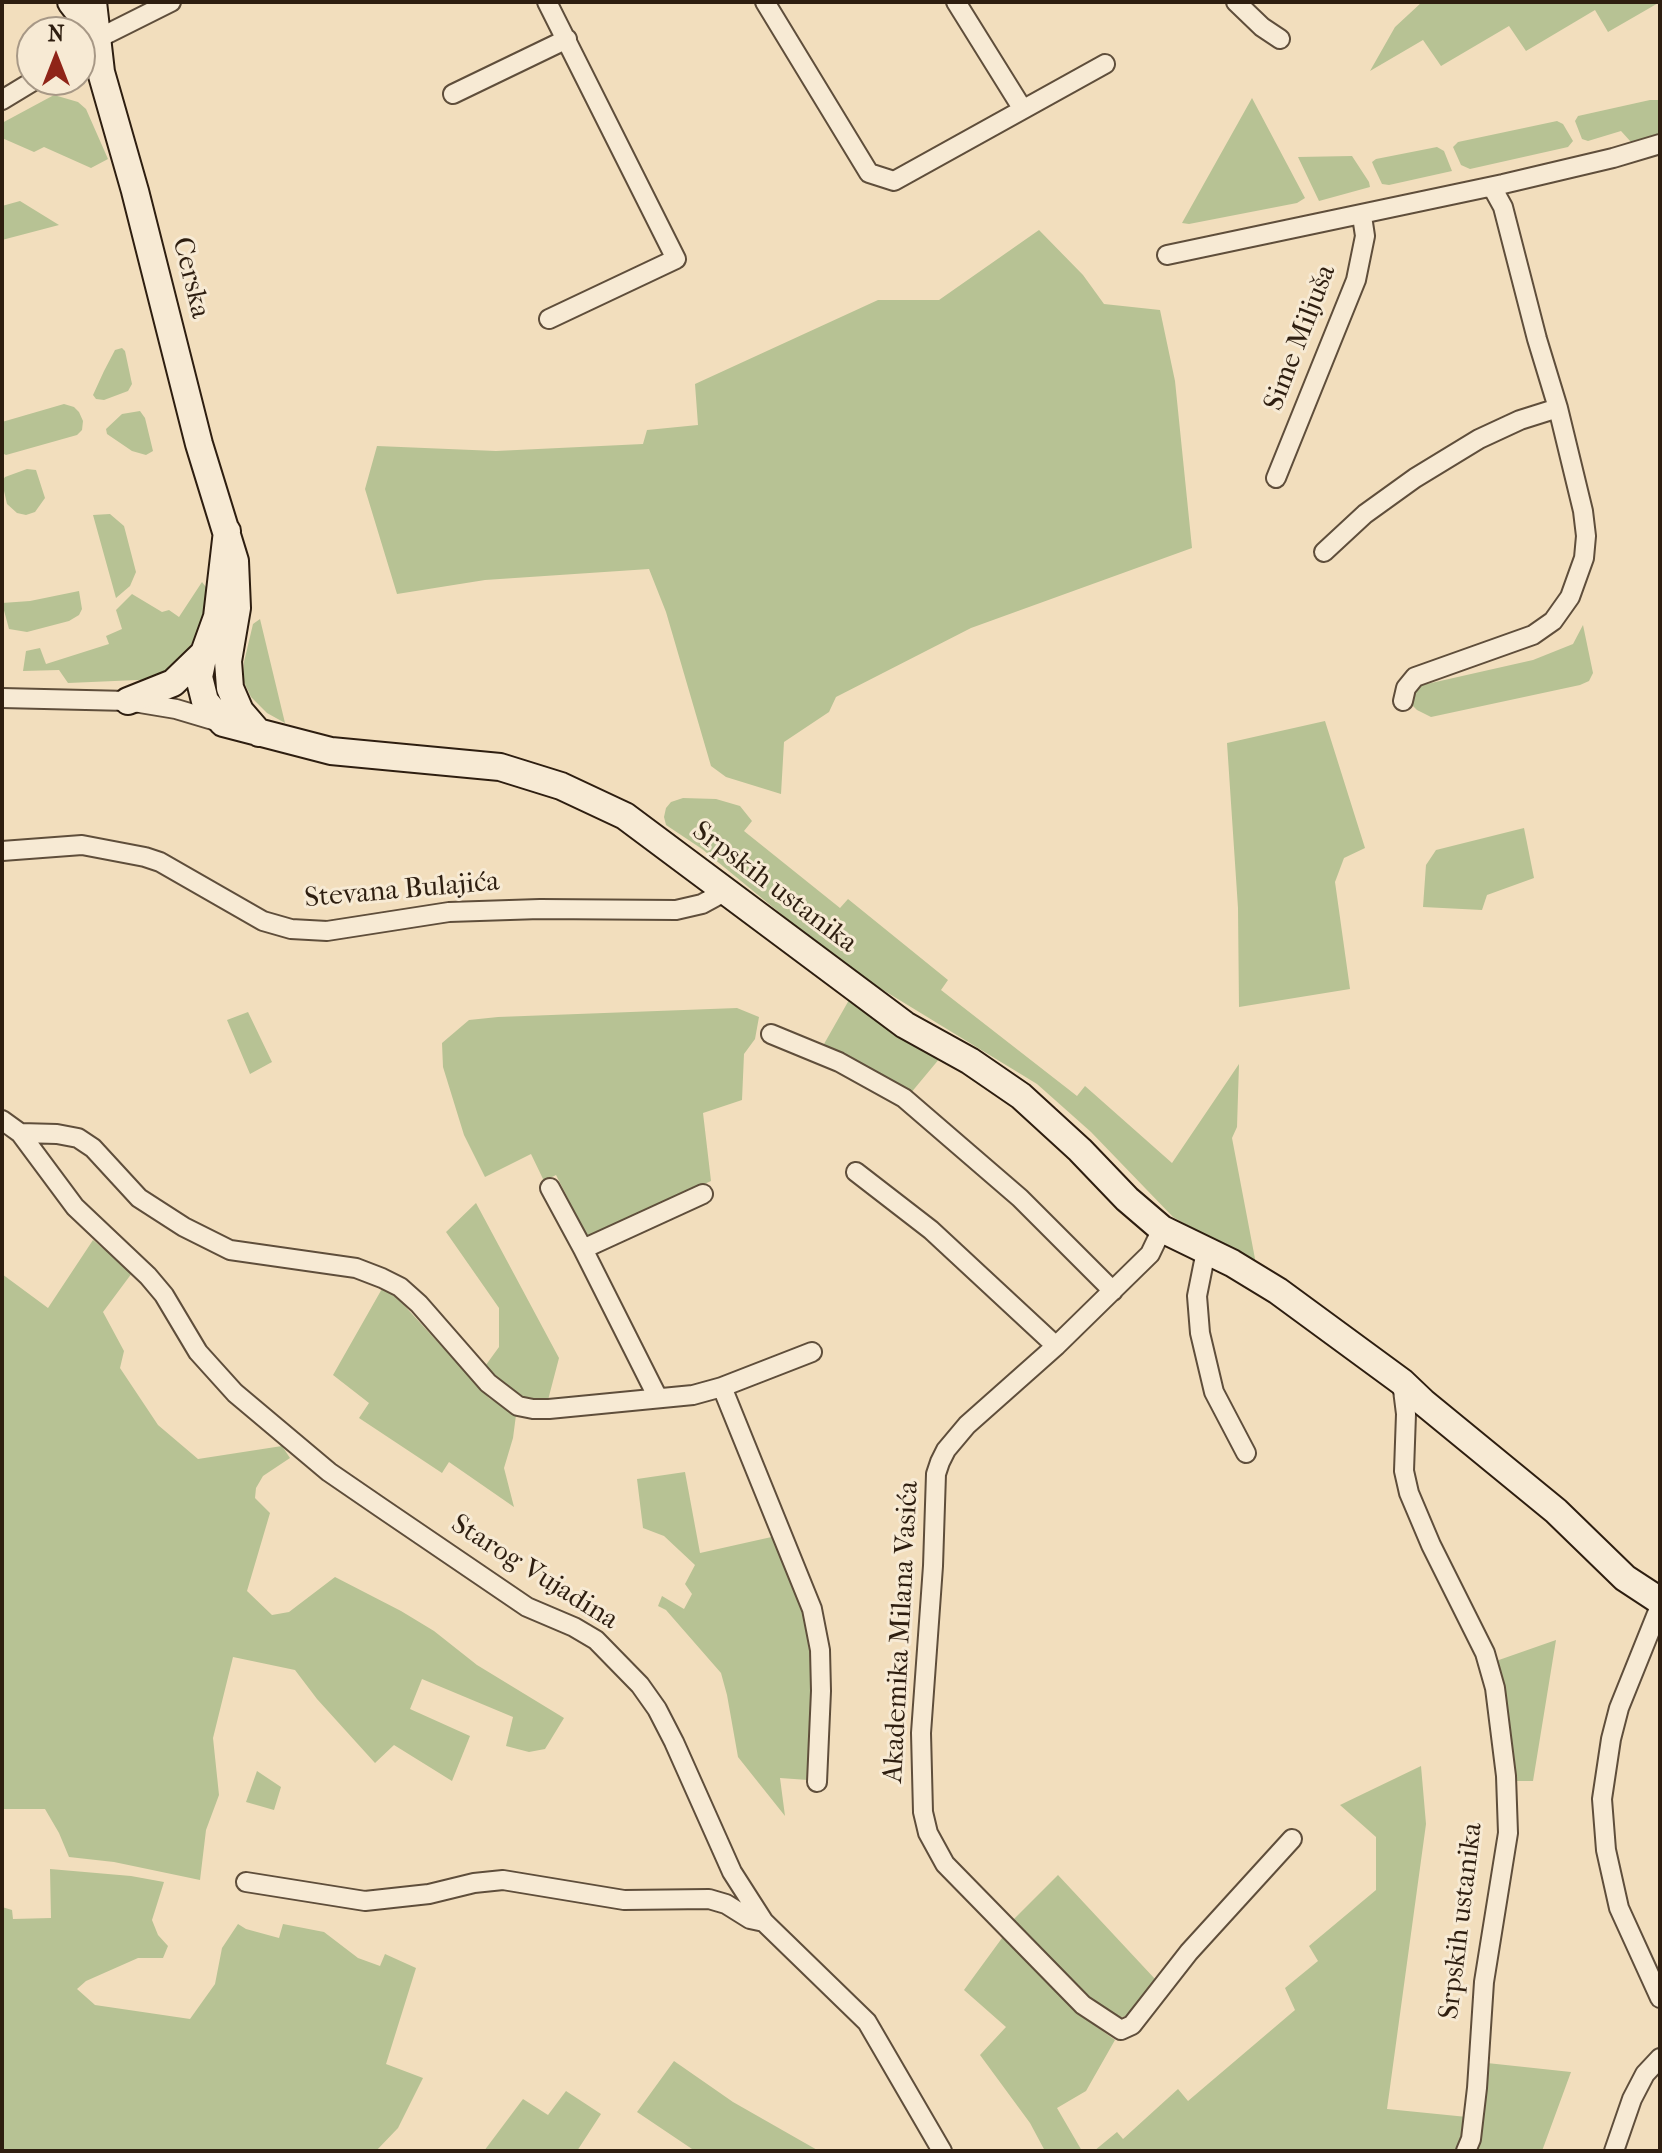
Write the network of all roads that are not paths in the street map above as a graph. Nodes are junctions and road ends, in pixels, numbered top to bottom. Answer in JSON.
{"nodes":[{"id":1,"x":171,"y":2,"type":"edge"},
{"id":2,"x":547,"y":2,"type":"edge"},
{"id":3,"x":765,"y":2,"type":"edge"},
{"id":4,"x":956,"y":2,"type":"edge"},
{"id":5,"x":1236,"y":2,"type":"edge"},
{"id":6,"x":567,"y":39,"type":"junction"},
{"id":7,"x":1280,"y":39,"type":"dead end"},
{"id":8,"x":96,"y":41,"type":"edge"},
{"id":9,"x":96,"y":61,"type":"edge"},
{"id":10,"x":1105,"y":64,"type":"dead end"},
{"id":11,"x":453,"y":94,"type":"dead end"},
{"id":12,"x":1022,"y":108,"type":"junction"},
{"id":13,"x":1660,"y":144,"type":"edge"},
{"id":14,"x":1492,"y":187,"type":"junction"},
{"id":15,"x":1362,"y":216,"type":"junction"},
{"id":16,"x":1167,"y":255,"type":"dead end"},
{"id":17,"x":549,"y":319,"type":"dead end"},
{"id":18,"x":1558,"y":408,"type":"junction"},
{"id":19,"x":1276,"y":478,"type":"dead end"},
{"id":20,"x":227,"y":531,"type":"junction"},
{"id":21,"x":1324,"y":552,"type":"dead end"},
{"id":22,"x":204,"y":653,"type":"junction"},
{"id":23,"x":2,"y":698,"type":"edge"},
{"id":24,"x":128,"y":701,"type":"junction"},
{"id":25,"x":1403,"y":701,"type":"dead end"},
{"id":26,"x":223,"y":723,"type":"junction"},
{"id":27,"x":259,"y":733,"type":"junction"},
{"id":28,"x":2,"y":851,"type":"edge"},
{"id":29,"x":726,"y":891,"type":"junction"},
{"id":30,"x":771,"y":1034,"type":"dead end"},
{"id":31,"x":2,"y":1120,"type":"edge"},
{"id":32,"x":20,"y":1133,"type":"junction"},
{"id":33,"x":856,"y":1172,"type":"dead end"},
{"id":34,"x":550,"y":1188,"type":"dead end"},
{"id":35,"x":703,"y":1194,"type":"dead end"},
{"id":36,"x":1162,"y":1229,"type":"junction"},
{"id":37,"x":583,"y":1249,"type":"junction"},
{"id":38,"x":1206,"y":1251,"type":"junction"},
{"id":39,"x":1113,"y":1291,"type":"junction"},
{"id":40,"x":1056,"y":1346,"type":"junction"},
{"id":41,"x":812,"y":1352,"type":"dead end"},
{"id":42,"x":1402,"y":1382,"type":"junction"},
{"id":43,"x":722,"y":1387,"type":"junction"},
{"id":44,"x":658,"y":1398,"type":"junction"},
{"id":45,"x":1246,"y":1453,"type":"dead end"},
{"id":46,"x":1660,"y":1604,"type":"edge"},
{"id":47,"x":817,"y":1782,"type":"dead end"},
{"id":48,"x":1292,"y":1839,"type":"dead end"},
{"id":49,"x":246,"y":1882,"type":"dead end"},
{"id":50,"x":764,"y":1922,"type":"junction"},
{"id":51,"x":1660,"y":1998,"type":"edge"},
{"id":52,"x":1660,"y":2058,"type":"edge"},
{"id":53,"x":942,"y":2151,"type":"edge"},
{"id":54,"x":1466,"y":2151,"type":"edge"},
{"id":55,"x":1614,"y":2151,"type":"edge"}],
"edges":[{"from":1,"to":8,"type":"street"},
{"from":2,"to":6,"type":"street"},
{"from":3,"to":12,"type":"street"},
{"from":4,"to":12,"type":"street"},
{"from":5,"to":7,"type":"street"},
{"from":6,"to":11,"type":"street"},
{"from":6,"to":17,"type":"street"},
{"from":9,"to":20,"type":"street","name":"Cerska"},
{"from":10,"to":12,"type":"street"},
{"from":13,"to":14,"type":"street","name":"Sime Miljuša"},
{"from":14,"to":15,"type":"street","name":"Sime Miljuša"},
{"from":14,"to":18,"type":"street"},
{"from":15,"to":16,"type":"street","name":"Sime Miljuša"},
{"from":15,"to":19,"type":"street","name":"Sime Miljuša"},
{"from":18,"to":21,"type":"street"},
{"from":18,"to":25,"type":"street"},
{"from":20,"to":22,"type":"street","name":"Cerska"},
{"from":20,"to":27,"type":"street","name":"Cerska"},
{"from":22,"to":24,"type":"street"},
{"from":22,"to":26,"type":"street","name":"Cerska"},
{"from":23,"to":24,"type":"street","name":"Srpskih ustanika"},
{"from":24,"to":26,"type":"street","name":"Srpskih ustanika"},
{"from":26,"to":27,"type":"street","name":"Srpskih ustanika"},
{"from":27,"to":29,"type":"street","name":"Srpskih ustanika"},
{"from":28,"to":29,"type":"street","name":"Stevana Bulajića"},
{"from":29,"to":36,"type":"street","name":"Srpskih ustanika"},
{"from":30,"to":39,"type":"street"},
{"from":31,"to":32,"type":"street","name":"Starog Vujadina"},
{"from":32,"to":44,"type":"street"},
{"from":32,"to":50,"type":"street","name":"Starog Vujadina"},
{"from":33,"to":40,"type":"street"},
{"from":34,"to":37,"type":"street"},
{"from":35,"to":37,"type":"street"},
{"from":36,"to":38,"type":"street","name":"Srpskih ustanika"},
{"from":36,"to":39,"type":"street","name":"Akademika Milana Vasića"},
{"from":37,"to":44,"type":"street"},
{"from":38,"to":42,"type":"street","name":"Srpskih ustanika"},
{"from":38,"to":45,"type":"street"},
{"from":39,"to":40,"type":"street","name":"Akademika Milana Vasića"},
{"from":40,"to":48,"type":"street","name":"Akademika Milana Vasića"},
{"from":41,"to":43,"type":"street"},
{"from":42,"to":46,"type":"street","name":"Srpskih ustanika"},
{"from":42,"to":54,"type":"street","name":"Srpskih ustanika"},
{"from":43,"to":44,"type":"street"},
{"from":43,"to":47,"type":"street"},
{"from":46,"to":51,"type":"street","name":"Srpskih ustanika"},
{"from":49,"to":50,"type":"street"},
{"from":50,"to":53,"type":"street","name":"Starog Vujadina"},
{"from":52,"to":55,"type":"street"}]}
